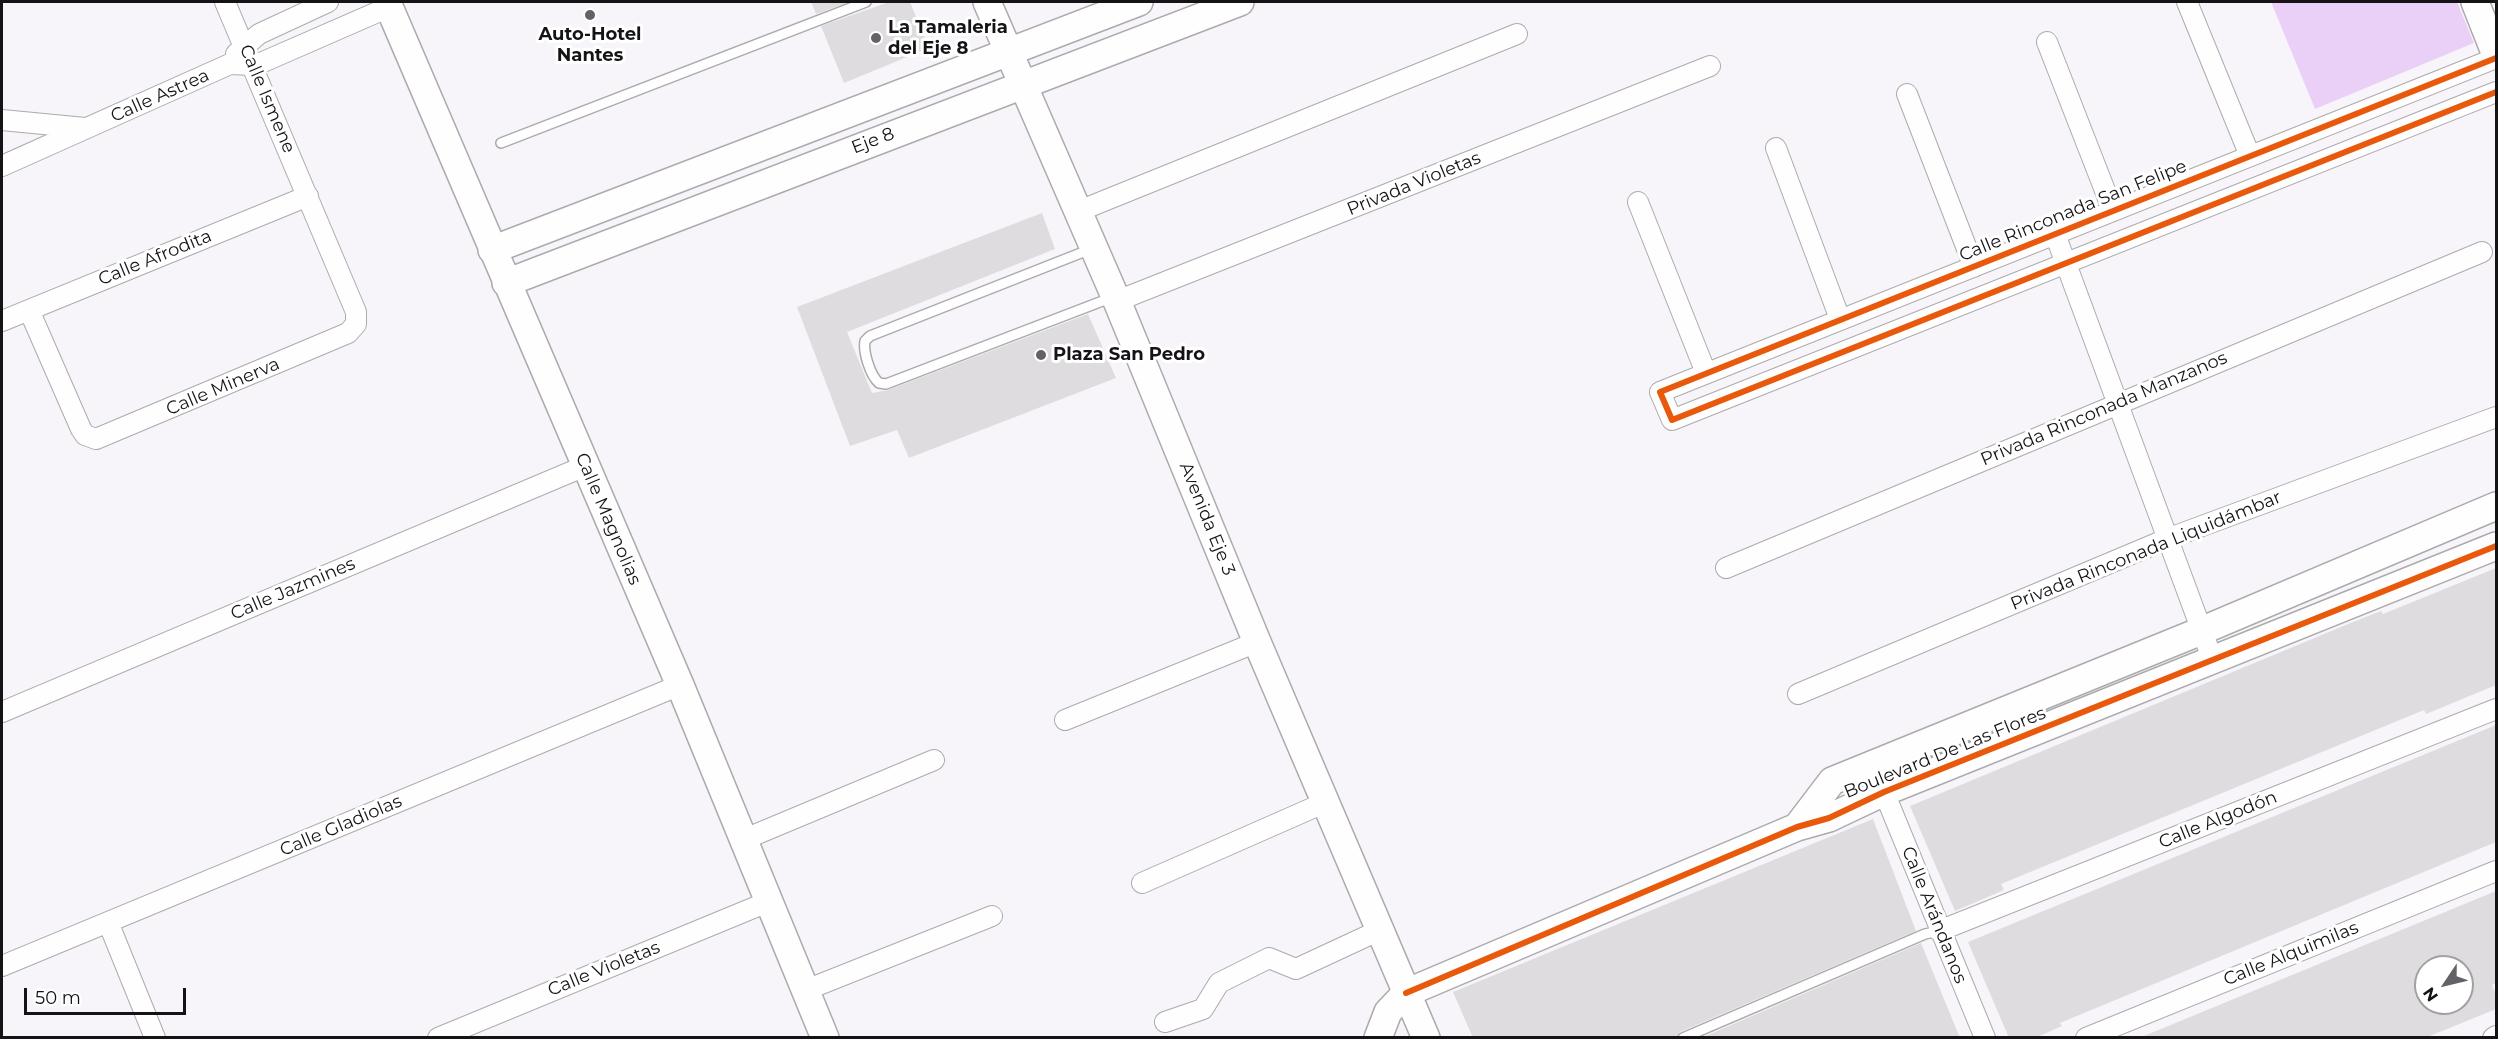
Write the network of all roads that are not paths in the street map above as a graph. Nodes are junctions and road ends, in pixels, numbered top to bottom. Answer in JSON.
{"nodes":[{"id":1,"x":225,"y":2,"type":"edge"},
{"id":2,"x":328,"y":2,"type":"edge"},
{"id":3,"x":866,"y":2,"type":"edge"},
{"id":4,"x":987,"y":2,"type":"edge"},
{"id":5,"x":1139,"y":2,"type":"edge"},
{"id":6,"x":1240,"y":2,"type":"edge"},
{"id":7,"x":2187,"y":2,"type":"edge"},
{"id":8,"x":2475,"y":2,"type":"edge"},
{"id":9,"x":388,"y":4,"type":"edge"},
{"id":10,"x":1517,"y":34,"type":"dead end"},
{"id":11,"x":2047,"y":42,"type":"dead end"},
{"id":12,"x":244,"y":46,"type":"junction"},
{"id":13,"x":1009,"y":53,"type":"junction"},
{"id":14,"x":2496,"y":56,"type":"edge"},
{"id":15,"x":230,"y":64,"type":"junction"},
{"id":16,"x":252,"y":65,"type":"junction"},
{"id":17,"x":1710,"y":66,"type":"dead end"},
{"id":18,"x":1022,"y":84,"type":"junction"},
{"id":19,"x":2496,"y":92,"type":"edge"},
{"id":20,"x":1907,"y":93,"type":"dead end"},
{"id":21,"x":2,"y":120,"type":"edge"},
{"id":22,"x":90,"y":128,"type":"junction"},
{"id":23,"x":501,"y":142,"type":"dead end"},
{"id":24,"x":1776,"y":148,"type":"dead end"},
{"id":25,"x":2250,"y":156,"type":"junction"},
{"id":26,"x":2,"y":166,"type":"edge"},
{"id":27,"x":308,"y":196,"type":"junction"},
{"id":28,"x":1638,"y":202,"type":"dead end"},
{"id":29,"x":1079,"y":211,"type":"junction"},
{"id":30,"x":2113,"y":211,"type":"junction"},
{"id":31,"x":2055,"y":234,"type":"junction"},
{"id":32,"x":1094,"y":248,"type":"junction"},
{"id":33,"x":492,"y":250,"type":"junction"},
{"id":34,"x":2482,"y":252,"type":"dead end"},
{"id":35,"x":2066,"y":264,"type":"junction"},
{"id":36,"x":1974,"y":267,"type":"junction"},
{"id":37,"x":506,"y":283,"type":"junction"},
{"id":38,"x":1116,"y":299,"type":"junction"},
{"id":39,"x":29,"y":310,"type":"junction"},
{"id":40,"x":1840,"y":320,"type":"junction"},
{"id":41,"x":2,"y":321,"type":"edge"},
{"id":42,"x":1706,"y":373,"type":"junction"},
{"id":43,"x":2118,"y":404,"type":"junction"},
{"id":44,"x":2496,"y":417,"type":"edge"},
{"id":45,"x":585,"y":466,"type":"junction"},
{"id":46,"x":2496,"y":506,"type":"edge"},
{"id":47,"x":2167,"y":539,"type":"junction"},
{"id":48,"x":2496,"y":546,"type":"edge"},
{"id":49,"x":1726,"y":568,"type":"dead end"},
{"id":50,"x":2201,"y":631,"type":"junction"},
{"id":51,"x":1257,"y":642,"type":"junction"},
{"id":52,"x":2213,"y":661,"type":"junction"},
{"id":53,"x":680,"y":685,"type":"junction"},
{"id":54,"x":1798,"y":694,"type":"dead end"},
{"id":55,"x":2496,"y":709,"type":"edge"},
{"id":56,"x":2,"y":712,"type":"edge"},
{"id":57,"x":1065,"y":720,"type":"dead end"},
{"id":58,"x":934,"y":760,"type":"dead end"},
{"id":59,"x":1884,"y":792,"type":"junction"},
{"id":60,"x":1326,"y":802,"type":"junction"},
{"id":61,"x":1797,"y":827,"type":"junction"},
{"id":62,"x":745,"y":839,"type":"junction"},
{"id":63,"x":2496,"y":872,"type":"edge"},
{"id":64,"x":1142,"y":883,"type":"dead end"},
{"id":65,"x":770,"y":901,"type":"junction"},
{"id":66,"x":992,"y":916,"type":"dead end"},
{"id":67,"x":108,"y":922,"type":"junction"},
{"id":68,"x":1380,"y":930,"type":"junction"},
{"id":69,"x":1939,"y":931,"type":"junction"},
{"id":70,"x":2,"y":966,"type":"edge"},
{"id":71,"x":806,"y":990,"type":"junction"},
{"id":72,"x":1407,"y":993,"type":"junction"},
{"id":73,"x":1165,"y":1022,"type":"dead end"},
{"id":74,"x":155,"y":1038,"type":"edge"},
{"id":75,"x":438,"y":1038,"type":"edge"},
{"id":76,"x":825,"y":1038,"type":"edge"},
{"id":77,"x":1378,"y":1038,"type":"edge"},
{"id":78,"x":1426,"y":1038,"type":"edge"},
{"id":79,"x":1683,"y":1038,"type":"edge"},
{"id":80,"x":1985,"y":1038,"type":"edge"},
{"id":81,"x":2086,"y":1038,"type":"edge"}],
"edges":[{"from":1,"to":12,"type":"street","name":"Calle Ismene"},
{"from":2,"to":12,"type":"street","name":"Calle Astrea"},
{"from":3,"to":23,"type":"lane"},
{"from":4,"to":13,"type":"main road","name":"Avenida Eje 3"},
{"from":5,"to":13,"type":"main road","name":"Eje 8"},
{"from":6,"to":18,"type":"main road","name":"Eje 8"},
{"from":7,"to":25,"type":"street"},
{"from":8,"to":14,"type":"main road"},
{"from":9,"to":16,"type":"street","name":"Calle Astrea"},
{"from":9,"to":33,"type":"main road","name":"Calle Magnolias"},
{"from":10,"to":29,"type":"street"},
{"from":11,"to":30,"type":"street"},
{"from":12,"to":15,"type":"street","name":"Calle Astrea"},
{"from":12,"to":16,"type":"street","name":"Calle Ismene"},
{"from":13,"to":18,"type":"main road","name":"Avenida Eje 3"},
{"from":13,"to":33,"type":"main road","name":"Eje 8"},
{"from":14,"to":25,"type":"street","name":"Calle Rinconada San Felipe"},
{"from":15,"to":16,"type":"street","name":"Calle Astrea"},
{"from":15,"to":22,"type":"street","name":"Calle Astrea"},
{"from":16,"to":27,"type":"street","name":"Calle Ismene"},
{"from":17,"to":38,"type":"street","name":"Privada Violetas"},
{"from":18,"to":29,"type":"main road","name":"Avenida Eje 3"},
{"from":18,"to":37,"type":"main road","name":"Eje 8"},
{"from":19,"to":35,"type":"street"},
{"from":20,"to":36,"type":"street"},
{"from":21,"to":22,"type":"street","name":"Calle Astrea"},
{"from":22,"to":26,"type":"street","name":"Calle Astrea"},
{"from":24,"to":40,"type":"street"},
{"from":25,"to":30,"type":"street","name":"Calle Rinconada San Felipe"},
{"from":27,"to":39,"type":"street","name":"Calle Afrodita"},
{"from":27,"to":39,"type":"street","name":"Calle Minerva"},
{"from":28,"to":42,"type":"street"},
{"from":29,"to":32,"type":"main road","name":"Avenida Eje 3"},
{"from":30,"to":31,"type":"street","name":"Calle Rinconada San Felipe"},
{"from":31,"to":35,"type":"street","name":"Calle Rinconada San Felipe"},
{"from":31,"to":36,"type":"street","name":"Calle Rinconada San Felipe"},
{"from":32,"to":38,"type":"main road","name":"Avenida Eje 3"},
{"from":32,"to":38,"type":"lane"},
{"from":33,"to":37,"type":"main road","name":"Calle Magnolias"},
{"from":34,"to":43,"type":"street","name":"Privada Rinconada Manzanos"},
{"from":35,"to":42,"type":"street","name":"Calle Rinconada San Felipe"},
{"from":35,"to":43,"type":"street","name":"Calle Rinconada San Felipe"},
{"from":36,"to":40,"type":"street","name":"Calle Rinconada San Felipe"},
{"from":37,"to":45,"type":"main road","name":"Calle Magnolias"},
{"from":38,"to":51,"type":"main road","name":"Avenida Eje 3"},
{"from":39,"to":41,"type":"street","name":"Calle Afrodita"},
{"from":40,"to":42,"type":"street","name":"Calle Rinconada San Felipe"},
{"from":43,"to":47,"type":"street","name":"Calle Rinconada San Felipe"},
{"from":43,"to":49,"type":"street","name":"Privada Rinconada Manzanos"},
{"from":44,"to":47,"type":"street","name":"Privada Rinconada Liquidámbar"},
{"from":45,"to":53,"type":"main road","name":"Calle Magnolias"},
{"from":45,"to":56,"type":"street","name":"Calle Jazmines"},
{"from":46,"to":50,"type":"main road","name":"Boulevard De Las Flores"},
{"from":47,"to":50,"type":"street","name":"Calle Rinconada San Felipe"},
{"from":47,"to":54,"type":"street","name":"Privada Rinconada Liquidámbar"},
{"from":48,"to":52,"type":"main road","name":"Boulevard De Las Flores"},
{"from":50,"to":52,"type":"street","name":"Calle Rinconada San Felipe"},
{"from":50,"to":61,"type":"main road","name":"Boulevard De Las Flores"},
{"from":51,"to":57,"type":"street"},
{"from":51,"to":60,"type":"main road","name":"Avenida Eje 3"},
{"from":52,"to":59,"type":"main road","name":"Boulevard De Las Flores"},
{"from":53,"to":62,"type":"main road","name":"Calle Magnolias"},
{"from":53,"to":67,"type":"street","name":"Calle Gladiolas"},
{"from":55,"to":69,"type":"street","name":"Calle Algodón"},
{"from":58,"to":62,"type":"street"},
{"from":59,"to":61,"type":"main road","name":"Boulevard De Las Flores"},
{"from":59,"to":69,"type":"street","name":"Calle Arándanos"},
{"from":60,"to":64,"type":"street"},
{"from":60,"to":68,"type":"main road","name":"Avenida Eje 3"},
{"from":61,"to":72,"type":"main road","name":"Boulevard De Las Flores"},
{"from":62,"to":65,"type":"main road","name":"Calle Magnolias"},
{"from":63,"to":81,"type":"street","name":"Calle Alquimilas"},
{"from":65,"to":71,"type":"main road","name":"Calle Magnolias"},
{"from":65,"to":75,"type":"street","name":"Calle Violetas"},
{"from":66,"to":71,"type":"street"},
{"from":67,"to":70,"type":"street","name":"Calle Gladiolas"},
{"from":67,"to":74,"type":"street"},
{"from":68,"to":72,"type":"main road","name":"Avenida Eje 3"},
{"from":68,"to":73,"type":"street"},
{"from":69,"to":79,"type":"lane"},
{"from":69,"to":80,"type":"street","name":"Calle Arándanos"},
{"from":71,"to":76,"type":"main road","name":"Calle Magnolias"},
{"from":72,"to":77,"type":"main road"},
{"from":72,"to":78,"type":"main road","name":"Avenida Eje 3"}]}
